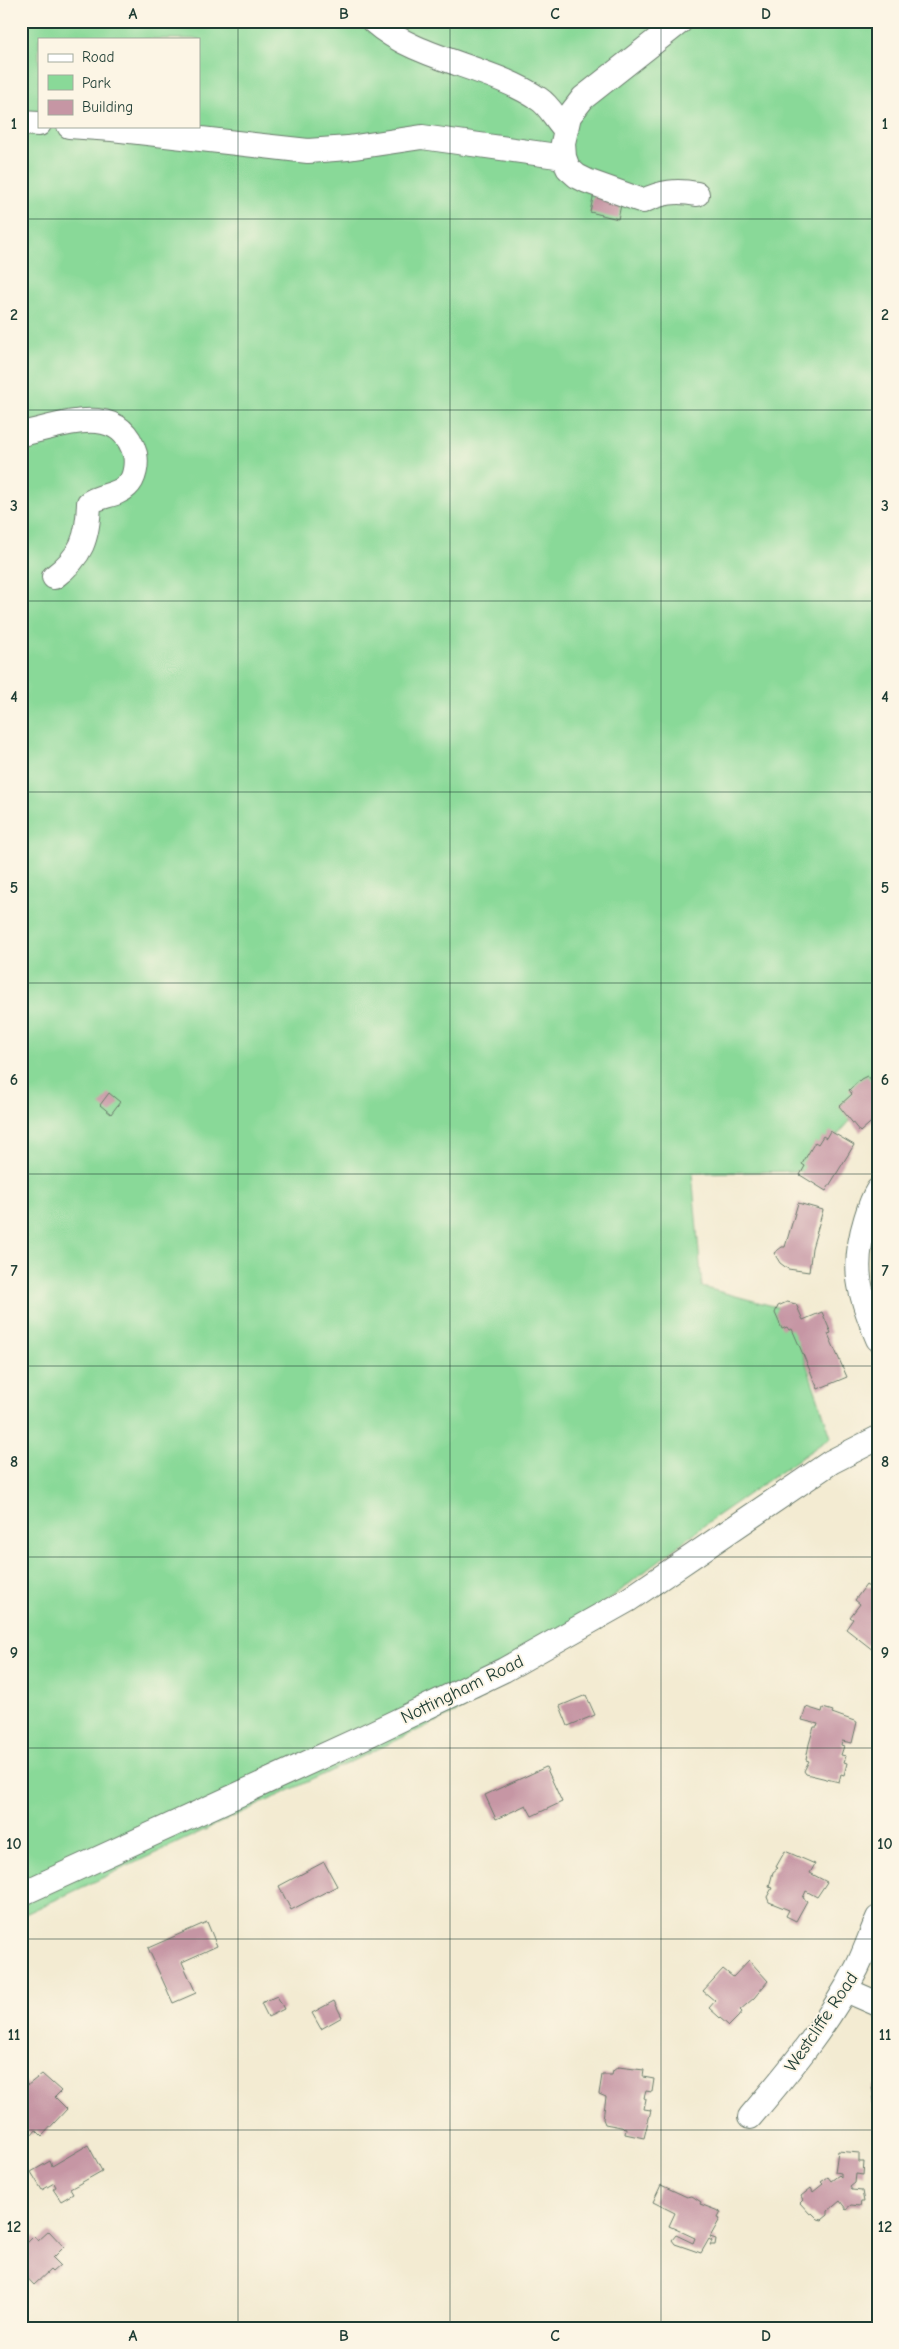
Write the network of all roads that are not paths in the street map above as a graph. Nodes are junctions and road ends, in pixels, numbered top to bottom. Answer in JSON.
{"nodes":[{"id":1,"x":372,"y":21,"type":"edge"},
{"id":2,"x":681,"y":21,"type":"edge"},
{"id":3,"x":21,"y":123,"type":"edge"},
{"id":4,"x":38,"y":124,"type":"edge"},
{"id":5,"x":98,"y":128,"type":"edge"},
{"id":6,"x":566,"y":130,"type":"junction"},
{"id":7,"x":564,"y":157,"type":"junction"},
{"id":8,"x":697,"y":194,"type":"dead end"},
{"id":9,"x":21,"y":434,"type":"edge"},
{"id":10,"x":54,"y":577,"type":"dead end"},
{"id":11,"x":878,"y":1190,"type":"edge"},
{"id":12,"x":878,"y":1340,"type":"edge"},
{"id":13,"x":878,"y":1438,"type":"edge"},
{"id":14,"x":26,"y":1887,"type":"edge"},
{"id":15,"x":878,"y":1918,"type":"edge"},
{"id":16,"x":846,"y":1990,"type":"junction"},
{"id":17,"x":878,"y":2004,"type":"edge"},
{"id":18,"x":750,"y":2117,"type":"dead end"}],
"edges":[{"from":1,"to":6,"type":"street"},
{"from":2,"to":6,"type":"street"},
{"from":3,"to":4,"type":"street"},
{"from":5,"to":7,"type":"street"},
{"from":6,"to":7,"type":"street"},
{"from":7,"to":8,"type":"street"},
{"from":9,"to":10,"type":"street"},
{"from":11,"to":12,"type":"street"},
{"from":13,"to":14,"type":"street","name":"Nottingham Road"},
{"from":15,"to":16,"type":"street","name":"Westcliffe Road"},
{"from":16,"to":17,"type":"street"},
{"from":16,"to":18,"type":"street","name":"Westcliffe Road"}]}
